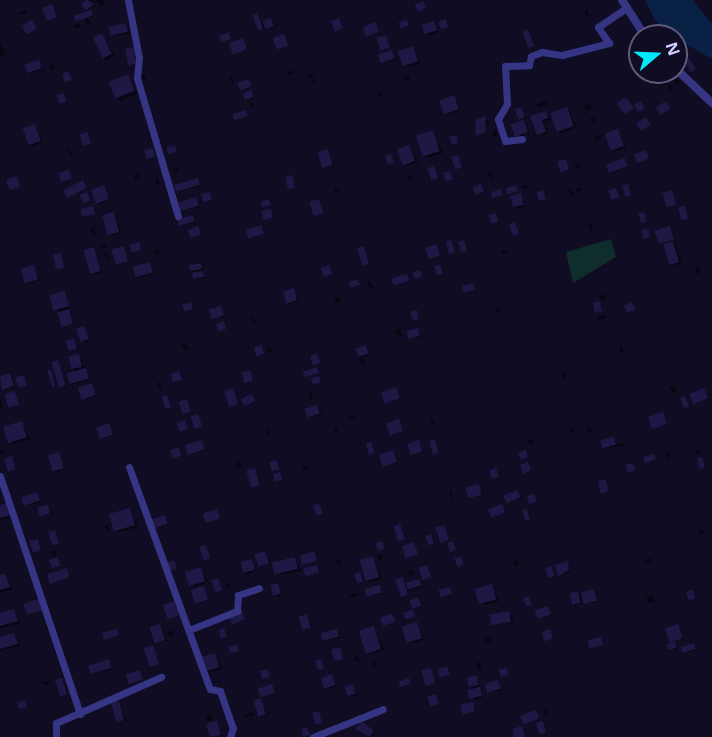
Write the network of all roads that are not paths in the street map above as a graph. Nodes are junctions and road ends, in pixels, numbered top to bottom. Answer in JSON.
{"nodes":[{"id":1,"x":128,"y":0,"type":"edge"},
{"id":2,"x":624,"y":4,"type":"edge"},
{"id":3,"x":637,"y":24,"type":"edge"},
{"id":4,"x":688,"y":80,"type":"edge"},
{"id":5,"x":712,"y":103,"type":"edge"},
{"id":6,"x":522,"y":139,"type":"dead end"},
{"id":7,"x":178,"y":216,"type":"dead end"},
{"id":8,"x":129,"y":467,"type":"dead end"},
{"id":9,"x":0,"y":476,"type":"edge"},
{"id":10,"x":259,"y":588,"type":"dead end"},
{"id":11,"x":189,"y":630,"type":"junction"},
{"id":12,"x":161,"y":677,"type":"dead end"},
{"id":13,"x":383,"y":709,"type":"dead end"},
{"id":14,"x":80,"y":714,"type":"junction"},
{"id":15,"x":56,"y":737,"type":"edge"},
{"id":16,"x":230,"y":737,"type":"edge"},
{"id":17,"x":313,"y":737,"type":"edge"}],
"edges":[{"from":1,"to":7,"type":"street"},
{"from":2,"to":3,"type":"street"},
{"from":2,"to":6,"type":"street"},
{"from":4,"to":5,"type":"street"},
{"from":8,"to":11,"type":"street"},
{"from":9,"to":14,"type":"street"},
{"from":10,"to":11,"type":"street"},
{"from":11,"to":16,"type":"street"},
{"from":12,"to":14,"type":"street"},
{"from":13,"to":17,"type":"street"},
{"from":14,"to":15,"type":"street"}]}
